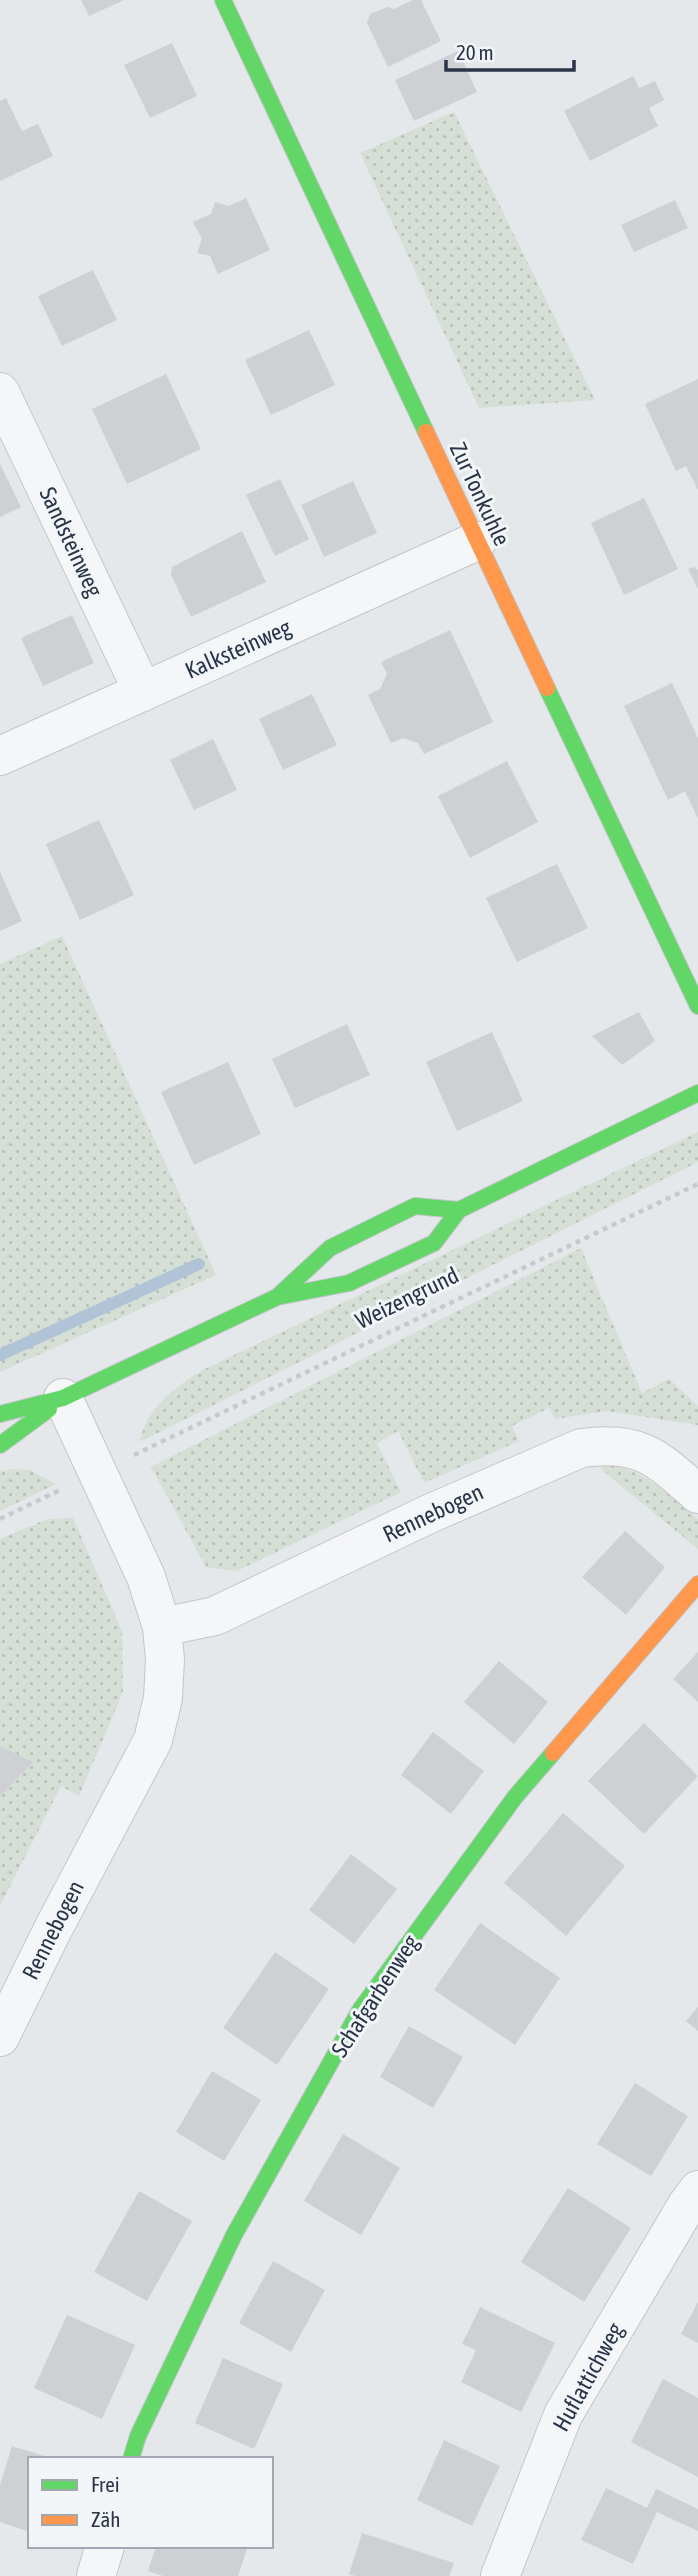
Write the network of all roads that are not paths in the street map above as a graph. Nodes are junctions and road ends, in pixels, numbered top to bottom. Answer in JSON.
{"nodes":[{"id":1,"x":223,"y":0,"type":"edge"},
{"id":2,"x":0,"y":392,"type":"edge"},
{"id":3,"x":477,"y":541,"type":"junction"},
{"id":4,"x":143,"y":692,"type":"junction"},
{"id":5,"x":0,"y":756,"type":"edge"},
{"id":6,"x":698,"y":1006,"type":"edge"},
{"id":7,"x":698,"y":1093,"type":"edge"},
{"id":8,"x":459,"y":1210,"type":"junction"},
{"id":9,"x":277,"y":1297,"type":"junction"},
{"id":10,"x":63,"y":1398,"type":"junction"},
{"id":11,"x":0,"y":1414,"type":"edge"},
{"id":12,"x":0,"y":1445,"type":"edge"},
{"id":13,"x":698,"y":1494,"type":"edge"},
{"id":14,"x":698,"y":1584,"type":"edge"},
{"id":15,"x":162,"y":1627,"type":"junction"},
{"id":16,"x":0,"y":2037,"type":"edge"},
{"id":17,"x":698,"y":2190,"type":"edge"},
{"id":18,"x":132,"y":2457,"type":"edge"},
{"id":19,"x":104,"y":2548,"type":"edge"},
{"id":20,"x":96,"y":2576,"type":"edge"},
{"id":21,"x":500,"y":2576,"type":"edge"}],
"edges":[{"from":1,"to":3,"type":"street","name":"Zur Tonkuhle"},
{"from":2,"to":4,"type":"street","name":"Sandsteinweg"},
{"from":3,"to":4,"type":"street","name":"Kalksteinweg"},
{"from":3,"to":6,"type":"street","name":"Zur Tonkuhle"},
{"from":4,"to":5,"type":"street","name":"Kalksteinweg"},
{"from":7,"to":8,"type":"street","name":"Weizengrund"},
{"from":8,"to":9,"type":"street","name":"Weizengrund"},
{"from":8,"to":9,"type":"street","name":"Weizengrund"},
{"from":9,"to":10,"type":"street","name":"Weizengrund"},
{"from":10,"to":11,"type":"street","name":"Weizengrund"},
{"from":10,"to":12,"type":"street","name":"Weizengrund"},
{"from":10,"to":15,"type":"street","name":"Rennebogen"},
{"from":13,"to":15,"type":"street","name":"Rennebogen"},
{"from":14,"to":18,"type":"street","name":"Schafgarbenweg"},
{"from":15,"to":16,"type":"street","name":"Rennebogen"},
{"from":17,"to":21,"type":"street","name":"Huflattichweg"},
{"from":19,"to":20,"type":"street"}]}
